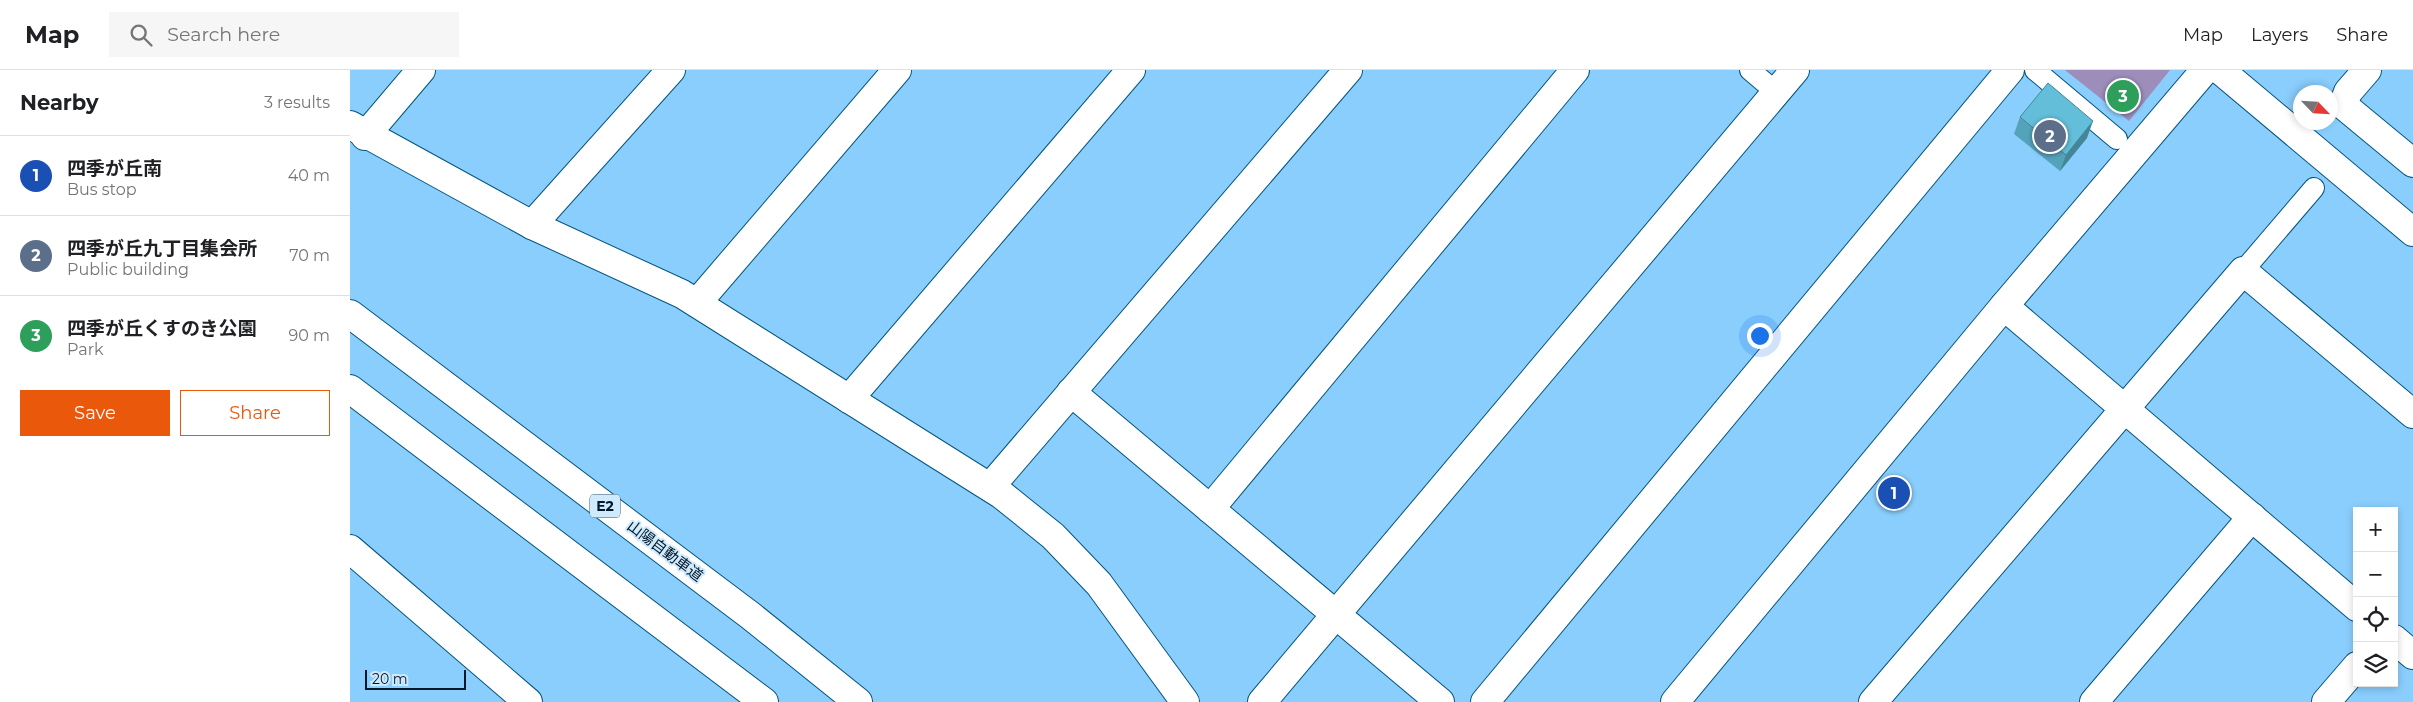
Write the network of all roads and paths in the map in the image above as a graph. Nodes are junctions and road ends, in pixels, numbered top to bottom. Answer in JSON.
{"nodes":[{"id":1,"x":422,"y":70,"type":"edge"},
{"id":2,"x":671,"y":70,"type":"edge"},
{"id":3,"x":897,"y":70,"type":"edge"},
{"id":4,"x":1131,"y":70,"type":"edge"},
{"id":5,"x":1348,"y":70,"type":"edge"},
{"id":6,"x":1575,"y":70,"type":"edge"},
{"id":7,"x":1750,"y":70,"type":"edge"},
{"id":8,"x":1795,"y":70,"type":"edge"},
{"id":9,"x":2010,"y":70,"type":"edge"},
{"id":10,"x":2035,"y":70,"type":"edge"},
{"id":11,"x":2205,"y":70,"type":"edge"},
{"id":12,"x":2220,"y":70,"type":"edge"},
{"id":13,"x":2366,"y":70,"type":"edge"},
{"id":14,"x":1776,"y":92,"type":"junction"},
{"id":15,"x":358,"y":130,"type":"edge"},
{"id":16,"x":2117,"y":139,"type":"dead end"},
{"id":17,"x":2413,"y":163,"type":"edge"},
{"id":18,"x":2314,"y":188,"type":"dead end"},
{"id":19,"x":532,"y":225,"type":"junction"},
{"id":20,"x":2413,"y":232,"type":"edge"},
{"id":21,"x":2243,"y":271,"type":"junction"},
{"id":22,"x":697,"y":303,"type":"junction"},
{"id":23,"x":2004,"y":306,"type":"junction"},
{"id":24,"x":350,"y":314,"type":"edge"},
{"id":25,"x":350,"y":389,"type":"edge"},
{"id":26,"x":1071,"y":392,"type":"junction"},
{"id":27,"x":849,"y":399,"type":"junction"},
{"id":28,"x":2124,"y":409,"type":"junction"},
{"id":29,"x":2413,"y":414,"type":"edge"},
{"id":30,"x":990,"y":487,"type":"junction"},
{"id":31,"x":1210,"y":509,"type":"junction"},
{"id":32,"x":2252,"y":517,"type":"junction"},
{"id":33,"x":350,"y":549,"type":"edge"},
{"id":34,"x":2353,"y":604,"type":"edge"},
{"id":35,"x":1336,"y":614,"type":"junction"},
{"id":36,"x":2398,"y":642,"type":"edge"},
{"id":37,"x":2413,"y":655,"type":"edge"},
{"id":38,"x":2353,"y":671,"type":"edge"},
{"id":39,"x":528,"y":702,"type":"edge"},
{"id":40,"x":764,"y":702,"type":"edge"},
{"id":41,"x":858,"y":702,"type":"edge"},
{"id":42,"x":1185,"y":702,"type":"edge"},
{"id":43,"x":1262,"y":702,"type":"edge"},
{"id":44,"x":1440,"y":702,"type":"edge"},
{"id":45,"x":1485,"y":702,"type":"edge"},
{"id":46,"x":1675,"y":702,"type":"edge"},
{"id":47,"x":1873,"y":702,"type":"edge"},
{"id":48,"x":2094,"y":702,"type":"edge"},
{"id":49,"x":2326,"y":702,"type":"edge"}],
"edges":[{"from":1,"to":15,"type":"main road"},
{"from":2,"to":19,"type":"main road"},
{"from":3,"to":22,"type":"main road"},
{"from":4,"to":27,"type":"main road"},
{"from":5,"to":26,"type":"main road"},
{"from":6,"to":31,"type":"main road"},
{"from":7,"to":14,"type":"street"},
{"from":8,"to":14,"type":"main road"},
{"from":9,"to":45,"type":"main road"},
{"from":10,"to":16,"type":"street"},
{"from":11,"to":23,"type":"main road"},
{"from":12,"to":20,"type":"main road"},
{"from":13,"to":17,"type":"main road"},
{"from":14,"to":35,"type":"main road"},
{"from":15,"to":19,"type":"main road"},
{"from":18,"to":21,"type":"street"},
{"from":19,"to":22,"type":"main road"},
{"from":21,"to":28,"type":"main road"},
{"from":21,"to":29,"type":"main road"},
{"from":22,"to":27,"type":"main road"},
{"from":23,"to":28,"type":"main road"},
{"from":23,"to":46,"type":"main road"},
{"from":24,"to":41,"type":"main road","name":"山陽自動車道","number":"E2"},
{"from":25,"to":40,"type":"main road"},
{"from":26,"to":30,"type":"main road"},
{"from":26,"to":31,"type":"main road"},
{"from":27,"to":30,"type":"main road"},
{"from":28,"to":32,"type":"main road"},
{"from":28,"to":47,"type":"main road"},
{"from":30,"to":42,"type":"main road"},
{"from":31,"to":35,"type":"main road"},
{"from":32,"to":34,"type":"main road"},
{"from":32,"to":48,"type":"main road"},
{"from":33,"to":39,"type":"main road"},
{"from":35,"to":43,"type":"main road"},
{"from":35,"to":44,"type":"main road"},
{"from":36,"to":37,"type":"main road"},
{"from":38,"to":49,"type":"main road"}]}
